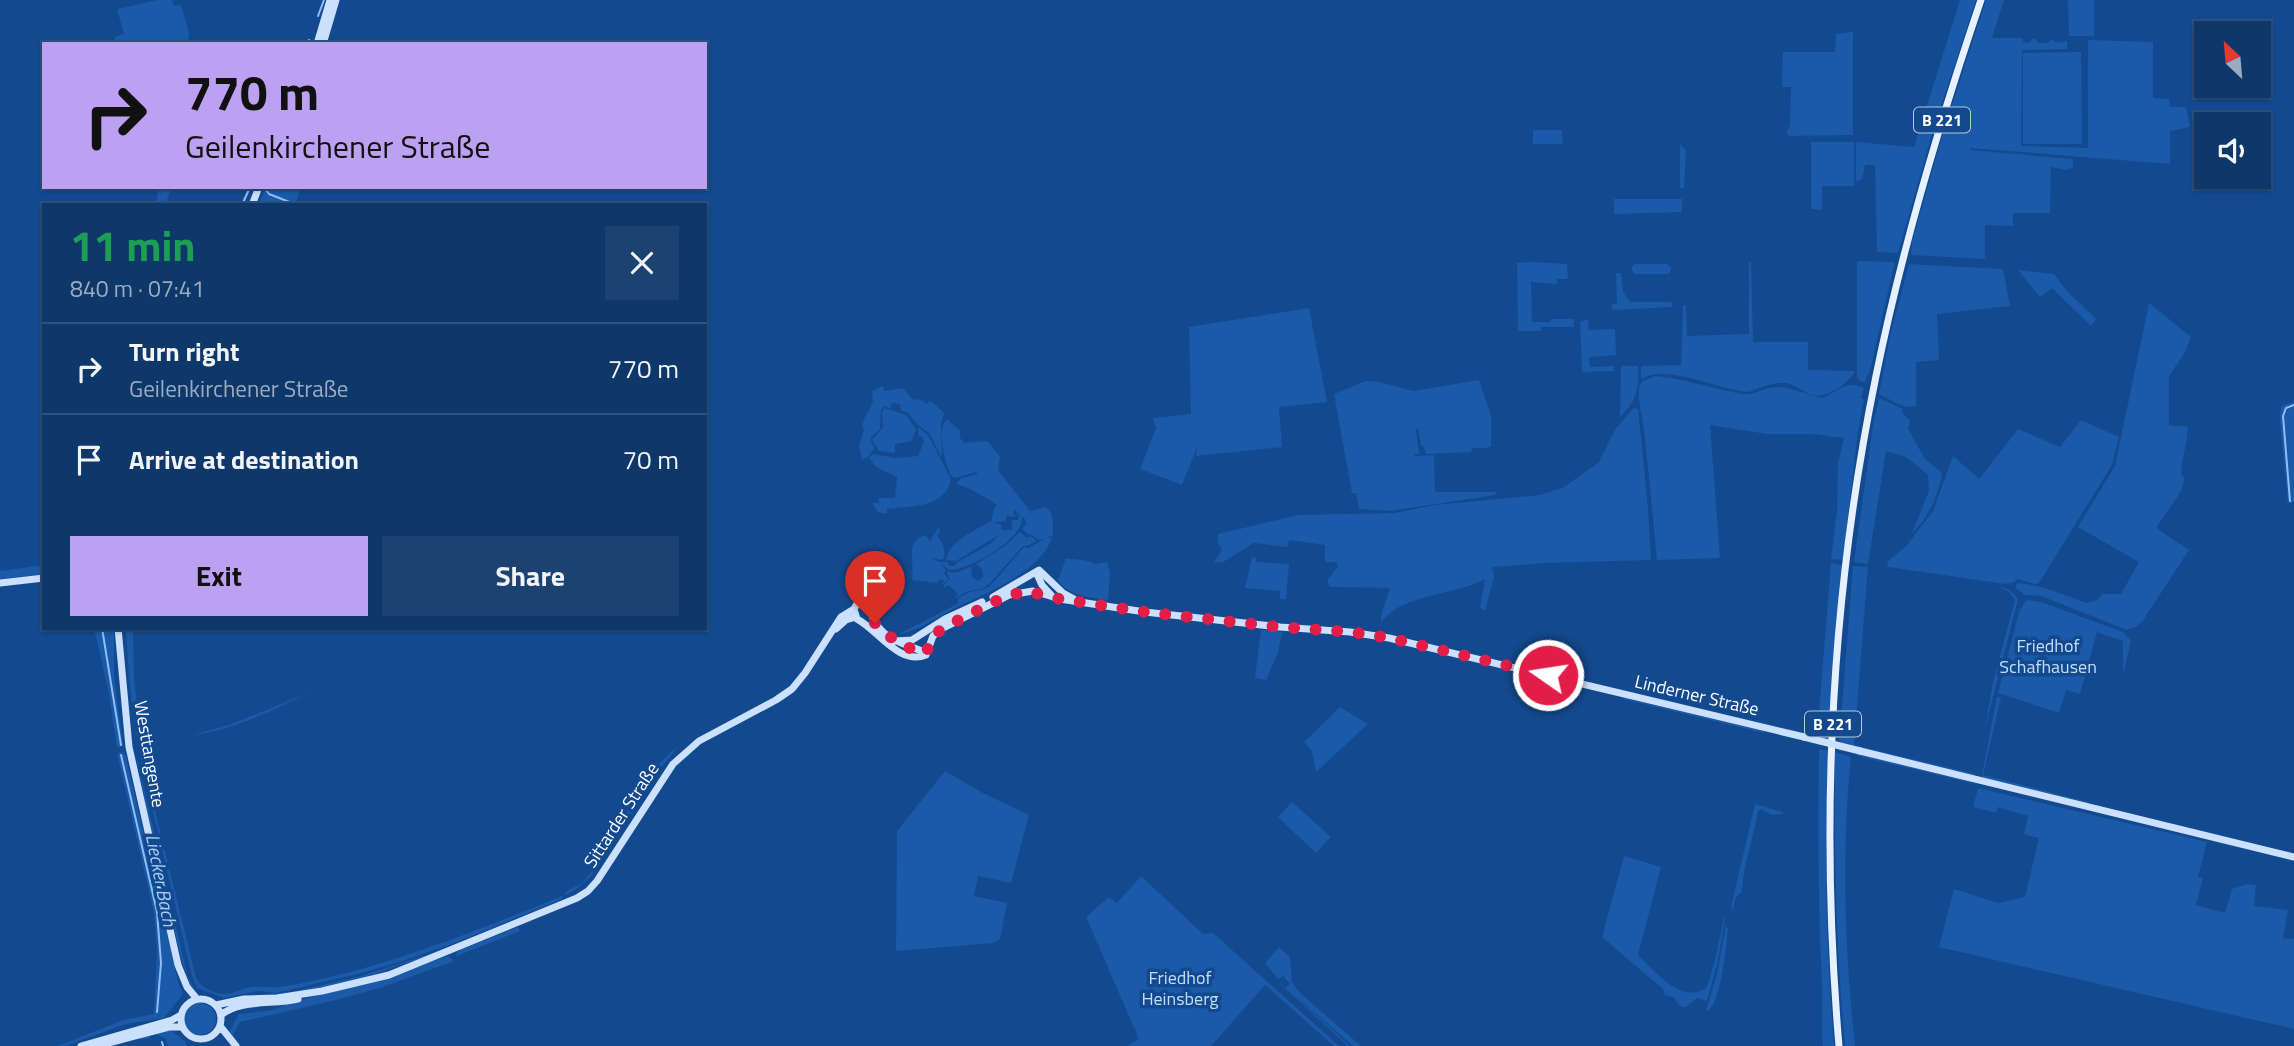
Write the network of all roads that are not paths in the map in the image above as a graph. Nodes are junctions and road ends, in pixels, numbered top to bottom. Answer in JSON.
{"nodes":[{"id":1,"x":330,"y":0,"type":"edge"},
{"id":2,"x":336,"y":0,"type":"edge"},
{"id":3,"x":1981,"y":0,"type":"edge"},
{"id":4,"x":318,"y":42,"type":"edge"},
{"id":5,"x":324,"y":42,"type":"edge"},
{"id":6,"x":1040,"y":572,"type":"junction"},
{"id":7,"x":42,"y":578,"type":"edge"},
{"id":8,"x":0,"y":583,"type":"edge"},
{"id":9,"x":1053,"y":597,"type":"junction"},
{"id":10,"x":1086,"y":602,"type":"junction"},
{"id":11,"x":855,"y":613,"type":"junction"},
{"id":12,"x":869,"y":620,"type":"junction"},
{"id":13,"x":118,"y":630,"type":"edge"},
{"id":14,"x":895,"y":641,"type":"junction"},
{"id":15,"x":926,"y":653,"type":"junction"},
{"id":16,"x":2294,"y":857,"type":"edge"},
{"id":17,"x":178,"y":965,"type":"junction"},
{"id":18,"x":321,"y":991,"type":"junction"},
{"id":19,"x":197,"y":999,"type":"junction"},
{"id":20,"x":187,"y":1003,"type":"junction"},
{"id":21,"x":216,"y":1006,"type":"junction"},
{"id":22,"x":181,"y":1015,"type":"junction"},
{"id":23,"x":221,"y":1015,"type":"junction"},
{"id":24,"x":220,"y":1026,"type":"junction"},
{"id":25,"x":182,"y":1027,"type":"junction"},
{"id":26,"x":214,"y":1034,"type":"junction"},
{"id":27,"x":81,"y":1046,"type":"edge"},
{"id":28,"x":97,"y":1046,"type":"edge"},
{"id":29,"x":235,"y":1046,"type":"edge"},
{"id":30,"x":1839,"y":1046,"type":"edge"}],
"edges":[{"from":1,"to":4,"type":"main road"},
{"from":2,"to":5,"type":"main road"},
{"from":3,"to":30,"type":"main road","number":"B 221"},
{"from":6,"to":9,"type":"main road"},
{"from":6,"to":10,"type":"main road","name":"Linderner Straße"},
{"from":6,"to":14,"type":"main road"},
{"from":7,"to":8,"type":"main road"},
{"from":9,"to":10,"type":"main road","name":"Linderner Straße"},
{"from":9,"to":15,"type":"main road","name":"Linderner Straße"},
{"from":10,"to":16,"type":"main road","name":"Linderner Straße","bridge":true},
{"from":11,"to":12,"type":"main road"},
{"from":11,"to":12,"type":"main road"},
{"from":11,"to":18,"type":"main road","name":"Sittarder Straße"},
{"from":12,"to":14,"type":"main road"},
{"from":12,"to":15,"type":"main road"},
{"from":13,"to":17,"type":"main road","name":"Westtangente"},
{"from":14,"to":15,"type":"main road"},
{"from":17,"to":19,"type":"main road","name":"Westtangente"},
{"from":17,"to":20,"type":"main road","name":"Westtangente"},
{"from":18,"to":21,"type":"main road","name":"Sittarder Straße"},
{"from":18,"to":23,"type":"main road","name":"Sittarder Straße"},
{"from":19,"to":20,"type":"main road"},
{"from":19,"to":21,"type":"main road"},
{"from":20,"to":22,"type":"main road"},
{"from":21,"to":23,"type":"main road"},
{"from":22,"to":25,"type":"main road"},
{"from":22,"to":27,"type":"main road"},
{"from":23,"to":24,"type":"main road"},
{"from":24,"to":26,"type":"main road"},
{"from":24,"to":29,"type":"main road"},
{"from":25,"to":26,"type":"main road"},
{"from":25,"to":28,"type":"main road"},
{"from":26,"to":29,"type":"main road"}]}
